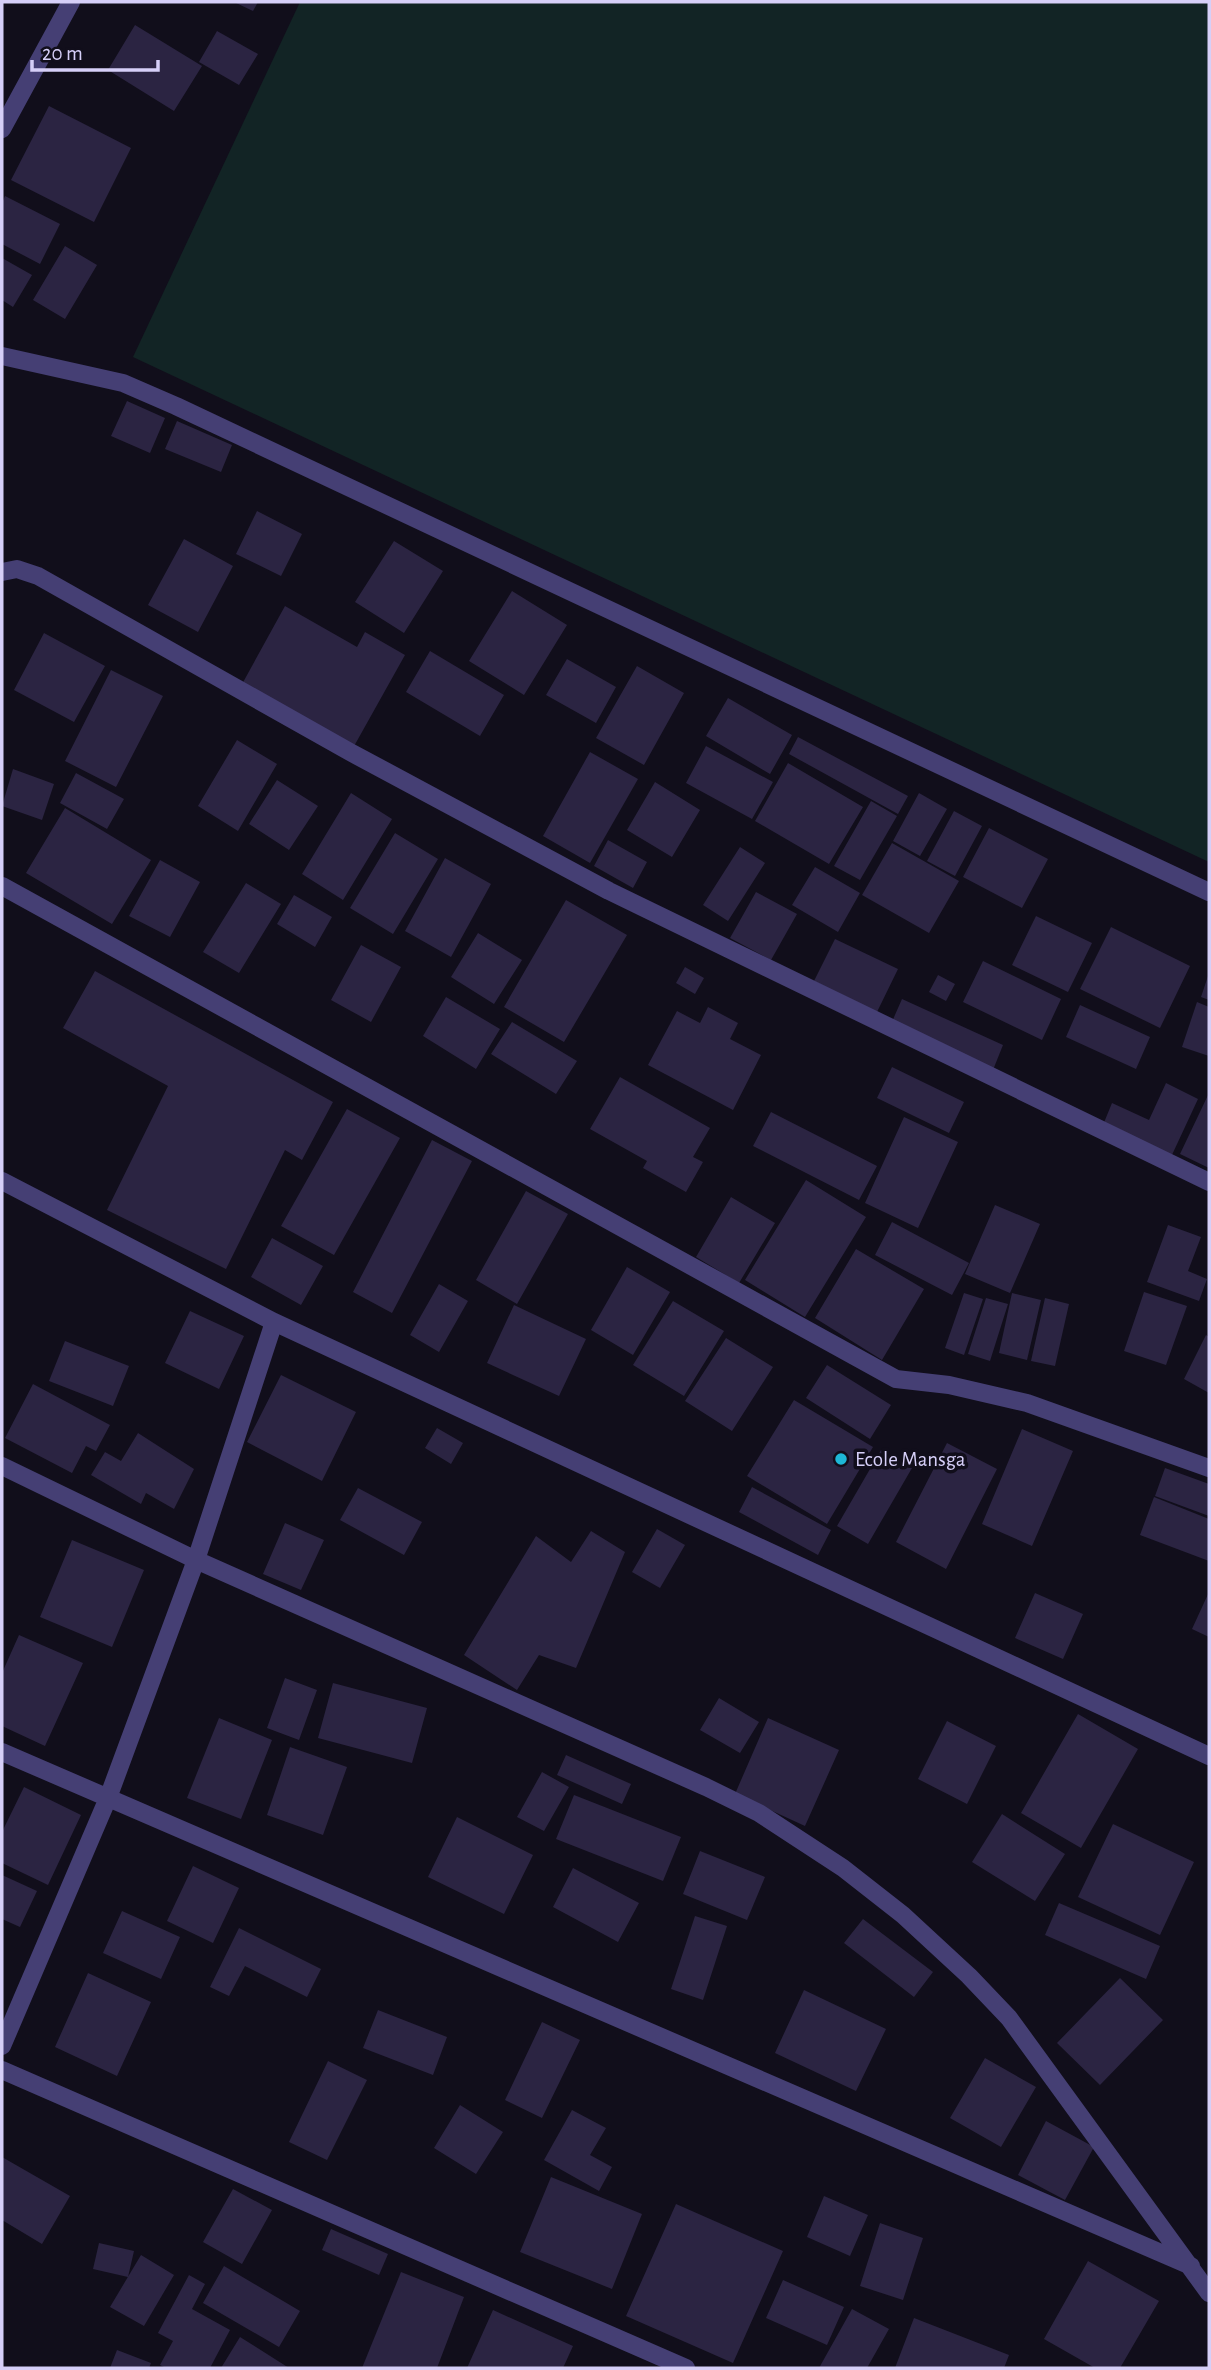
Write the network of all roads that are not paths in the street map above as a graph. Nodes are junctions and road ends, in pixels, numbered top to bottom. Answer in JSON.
{"nodes":[{"id":1,"x":71,"y":2,"type":"edge"},
{"id":2,"x":2,"y":128,"type":"edge"},
{"id":3,"x":2,"y":356,"type":"edge"},
{"id":4,"x":2,"y":572,"type":"edge"},
{"id":5,"x":2,"y":886,"type":"edge"},
{"id":6,"x":1209,"y":892,"type":"edge"},
{"id":7,"x":2,"y":1181,"type":"edge"},
{"id":8,"x":1209,"y":1182,"type":"edge"},
{"id":9,"x":274,"y":1322,"type":"junction"},
{"id":10,"x":2,"y":1466,"type":"edge"},
{"id":11,"x":1209,"y":1468,"type":"edge"},
{"id":12,"x":196,"y":1560,"type":"junction"},
{"id":13,"x":2,"y":1752,"type":"edge"},
{"id":14,"x":1209,"y":1756,"type":"edge"},
{"id":15,"x":108,"y":1798,"type":"junction"},
{"id":16,"x":2,"y":2046,"type":"edge"},
{"id":17,"x":2,"y":2070,"type":"edge"},
{"id":18,"x":1191,"y":2266,"type":"junction"},
{"id":19,"x":1209,"y":2294,"type":"edge"},
{"id":20,"x":686,"y":2368,"type":"edge"}],
"edges":[{"from":1,"to":2,"type":"street"},
{"from":3,"to":6,"type":"street"},
{"from":4,"to":8,"type":"street"},
{"from":5,"to":11,"type":"street"},
{"from":7,"to":9,"type":"street"},
{"from":9,"to":12,"type":"street"},
{"from":9,"to":14,"type":"street"},
{"from":10,"to":12,"type":"street"},
{"from":12,"to":15,"type":"street"},
{"from":12,"to":18,"type":"street"},
{"from":13,"to":15,"type":"street"},
{"from":15,"to":16,"type":"street"},
{"from":15,"to":18,"type":"street"},
{"from":17,"to":20,"type":"street"},
{"from":18,"to":19,"type":"street"}]}
